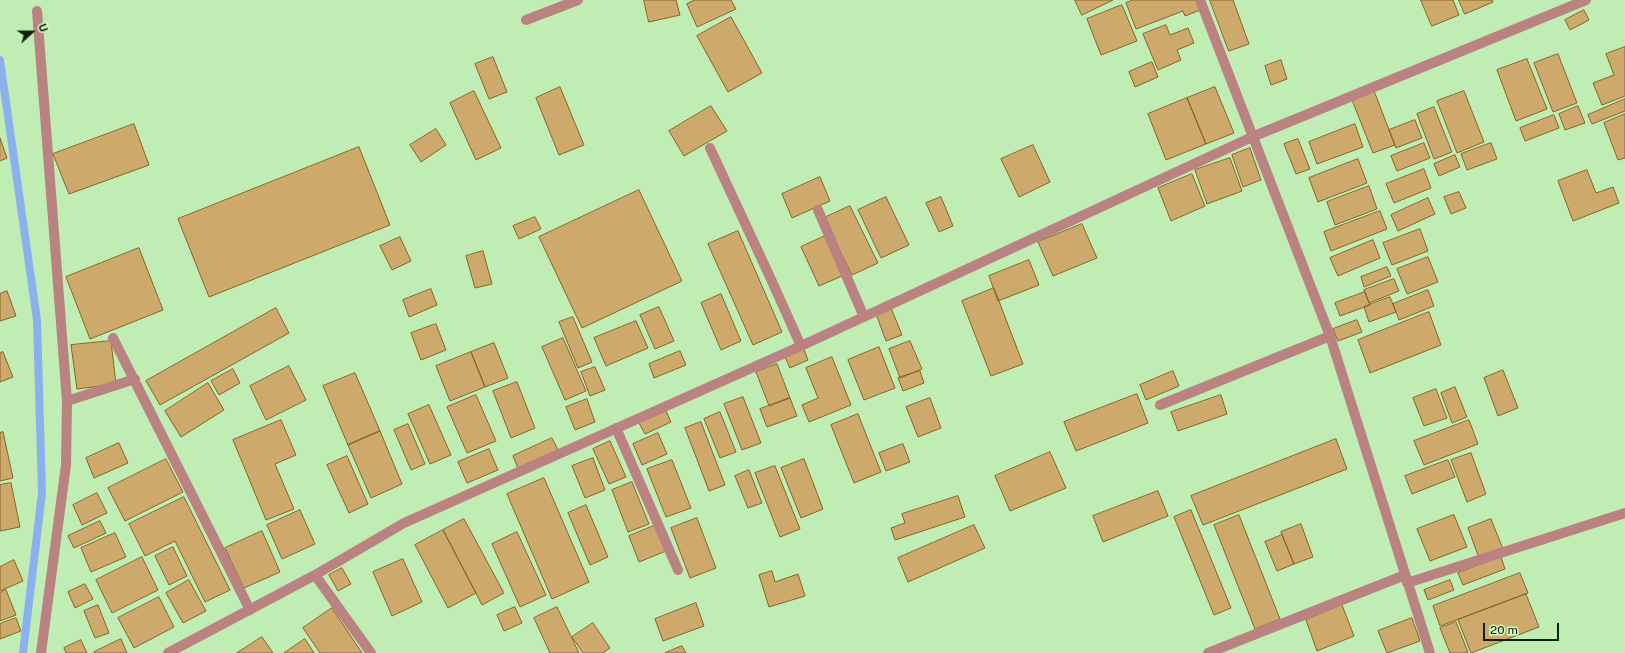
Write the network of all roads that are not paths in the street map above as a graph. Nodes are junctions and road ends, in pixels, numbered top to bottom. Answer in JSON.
{"nodes":[{"id":1,"x":578,"y":0,"type":"edge"},
{"id":2,"x":1200,"y":0,"type":"edge"},
{"id":3,"x":1579,"y":1,"type":"edge"},
{"id":4,"x":37,"y":11,"type":"dead end"},
{"id":5,"x":526,"y":20,"type":"dead end"},
{"id":6,"x":1252,"y":137,"type":"junction"},
{"id":7,"x":710,"y":148,"type":"dead end"},
{"id":8,"x":818,"y":210,"type":"dead end"},
{"id":9,"x":864,"y":317,"type":"junction"},
{"id":10,"x":1330,"y":336,"type":"junction"},
{"id":11,"x":114,"y":338,"type":"dead end"},
{"id":12,"x":800,"y":346,"type":"junction"},
{"id":13,"x":135,"y":379,"type":"junction"},
{"id":14,"x":67,"y":401,"type":"junction"},
{"id":15,"x":1160,"y":405,"type":"dead end"},
{"id":16,"x":616,"y":428,"type":"junction"},
{"id":17,"x":1625,"y":513,"type":"edge"},
{"id":18,"x":678,"y":570,"type":"dead end"},
{"id":19,"x":315,"y":575,"type":"junction"},
{"id":20,"x":1406,"y":579,"type":"junction"},
{"id":21,"x":250,"y":610,"type":"junction"},
{"id":22,"x":41,"y":653,"type":"edge"},
{"id":23,"x":168,"y":653,"type":"edge"},
{"id":24,"x":371,"y":653,"type":"edge"},
{"id":25,"x":1208,"y":653,"type":"edge"},
{"id":26,"x":1430,"y":653,"type":"edge"}],
"edges":[{"from":1,"to":5,"type":"street"},
{"from":2,"to":6,"type":"street"},
{"from":3,"to":6,"type":"street"},
{"from":4,"to":14,"type":"street"},
{"from":6,"to":9,"type":"street"},
{"from":6,"to":10,"type":"street"},
{"from":7,"to":12,"type":"street"},
{"from":8,"to":9,"type":"street"},
{"from":9,"to":12,"type":"street"},
{"from":10,"to":15,"type":"street"},
{"from":10,"to":20,"type":"street"},
{"from":11,"to":13,"type":"street"},
{"from":12,"to":16,"type":"street"},
{"from":13,"to":14,"type":"street"},
{"from":13,"to":21,"type":"street"},
{"from":14,"to":22,"type":"street"},
{"from":16,"to":18,"type":"street"},
{"from":16,"to":19,"type":"street"},
{"from":17,"to":20,"type":"street"},
{"from":19,"to":21,"type":"street"},
{"from":19,"to":24,"type":"street"},
{"from":20,"to":25,"type":"street"},
{"from":20,"to":26,"type":"street"},
{"from":21,"to":23,"type":"street"}]}
